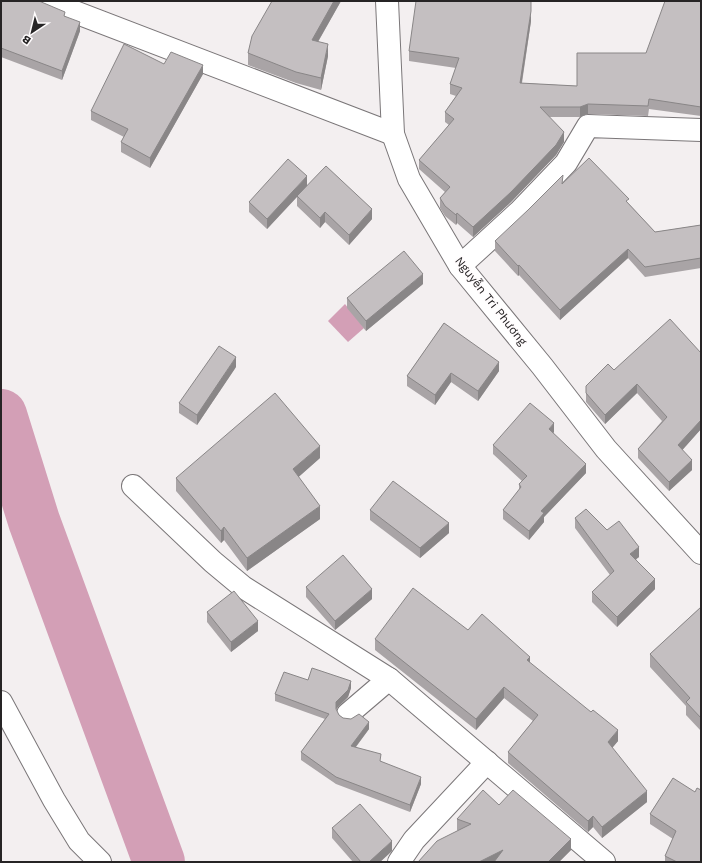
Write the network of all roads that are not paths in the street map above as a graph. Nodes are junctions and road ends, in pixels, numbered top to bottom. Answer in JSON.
{"nodes":[{"id":1,"x":46,"y":1,"type":"edge"},
{"id":2,"x":387,"y":1,"type":"edge"},
{"id":3,"x":701,"y":130,"type":"edge"},
{"id":4,"x":393,"y":134,"type":"junction"},
{"id":5,"x":460,"y":266,"type":"junction"},
{"id":6,"x":133,"y":486,"type":"dead end"},
{"id":7,"x":701,"y":553,"type":"edge"},
{"id":8,"x":390,"y":679,"type":"junction"},
{"id":9,"x":1,"y":702,"type":"edge"},
{"id":10,"x":348,"y":714,"type":"dead end"},
{"id":11,"x":487,"y":762,"type":"junction"},
{"id":12,"x":100,"y":862,"type":"edge"},
{"id":13,"x":399,"y":862,"type":"edge"},
{"id":14,"x":604,"y":862,"type":"edge"}],
"edges":[{"from":1,"to":4,"type":"street"},
{"from":2,"to":4,"type":"street","name":"Nguyễn Tri Phương"},
{"from":3,"to":5,"type":"street"},
{"from":4,"to":5,"type":"street","name":"Nguyễn Tri Phương"},
{"from":5,"to":7,"type":"street","name":"Nguyễn Tri Phương"},
{"from":6,"to":8,"type":"street"},
{"from":8,"to":10,"type":"street"},
{"from":8,"to":11,"type":"street"},
{"from":9,"to":12,"type":"street"},
{"from":11,"to":13,"type":"street"},
{"from":11,"to":14,"type":"street"}]}
